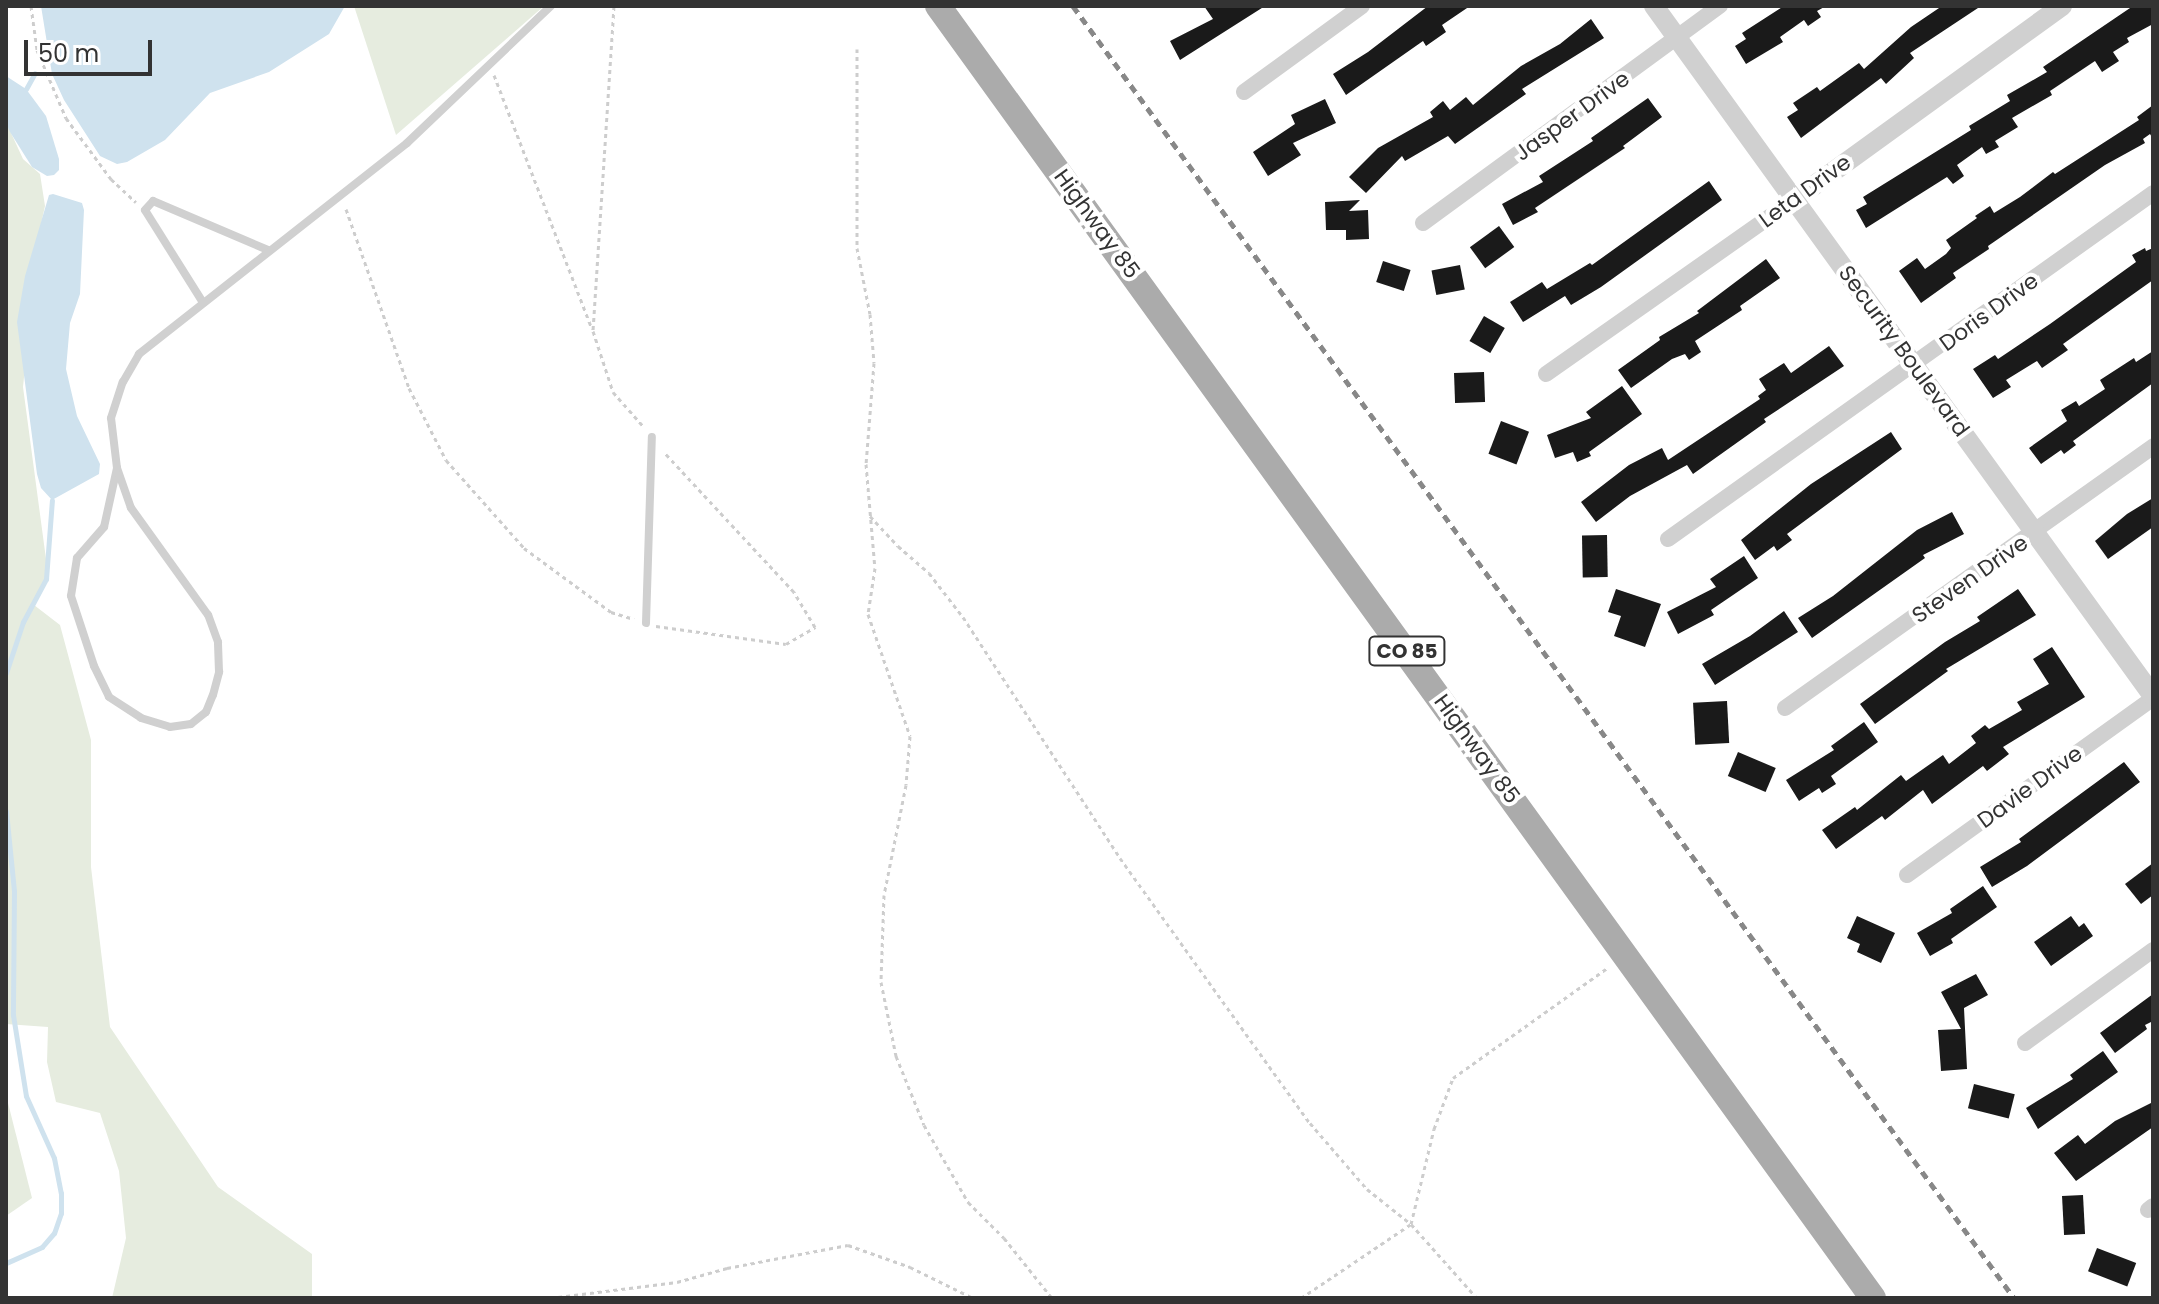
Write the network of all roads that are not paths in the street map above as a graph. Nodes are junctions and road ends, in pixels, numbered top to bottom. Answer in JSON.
{"nodes":[{"id":1,"x":551,"y":6,"type":"edge"},
{"id":2,"x":938,"y":6,"type":"edge"},
{"id":3,"x":1362,"y":6,"type":"edge"},
{"id":4,"x":1654,"y":6,"type":"edge"},
{"id":5,"x":1720,"y":6,"type":"edge"},
{"id":6,"x":2062,"y":6,"type":"edge"},
{"id":7,"x":1677,"y":38,"type":"junction"},
{"id":8,"x":1244,"y":92,"type":"dead end"},
{"id":9,"x":2153,"y":193,"type":"edge"},
{"id":10,"x":1794,"y":200,"type":"junction"},
{"id":11,"x":1423,"y":223,"type":"dead end"},
{"id":12,"x":268,"y":250,"type":"junction"},
{"id":13,"x":202,"y":301,"type":"junction"},
{"id":14,"x":1914,"y":366,"type":"junction"},
{"id":15,"x":1546,"y":374,"type":"dead end"},
{"id":16,"x":652,"y":437,"type":"road end"},
{"id":17,"x":2153,"y":446,"type":"edge"},
{"id":18,"x":117,"y":468,"type":"junction"},
{"id":19,"x":2035,"y":533,"type":"junction"},
{"id":20,"x":1668,"y":539,"type":"dead end"},
{"id":21,"x":646,"y":623,"type":"road end"},
{"id":22,"x":2153,"y":697,"type":"edge"},
{"id":23,"x":1785,"y":708,"type":"dead end"},
{"id":24,"x":1907,"y":875,"type":"dead end"},
{"id":25,"x":2153,"y":950,"type":"edge"},
{"id":26,"x":2025,"y":1043,"type":"dead end"},
{"id":27,"x":1873,"y":1298,"type":"edge"}],
"edges":[{"from":1,"to":12,"type":"lane"},
{"from":2,"to":27,"type":"main road","name":"Highway 85","number":"CO 85"},
{"from":3,"to":8,"type":"street"},
{"from":4,"to":7,"type":"street","name":"Security Boulevard"},
{"from":5,"to":7,"type":"street","name":"Jasper Drive"},
{"from":6,"to":10,"type":"street","name":"Leta Drive"},
{"from":7,"to":10,"type":"street","name":"Security Boulevard"},
{"from":7,"to":11,"type":"street","name":"Jasper Drive"},
{"from":9,"to":14,"type":"street","name":"Doris Drive"},
{"from":10,"to":14,"type":"street","name":"Security Boulevard"},
{"from":10,"to":15,"type":"street","name":"Leta Drive"},
{"from":12,"to":13,"type":"lane"},
{"from":12,"to":13,"type":"lane"},
{"from":13,"to":18,"type":"lane"},
{"from":14,"to":19,"type":"street","name":"Security Boulevard"},
{"from":14,"to":20,"type":"street","name":"Doris Drive"},
{"from":16,"to":21,"type":"lane"},
{"from":17,"to":19,"type":"street","name":"Steven Drive"},
{"from":18,"to":18,"type":"lane"},
{"from":19,"to":22,"type":"street","name":"Security Boulevard"},
{"from":19,"to":23,"type":"street","name":"Steven Drive"},
{"from":22,"to":24,"type":"street","name":"Davie Drive"},
{"from":25,"to":26,"type":"street"}]}
